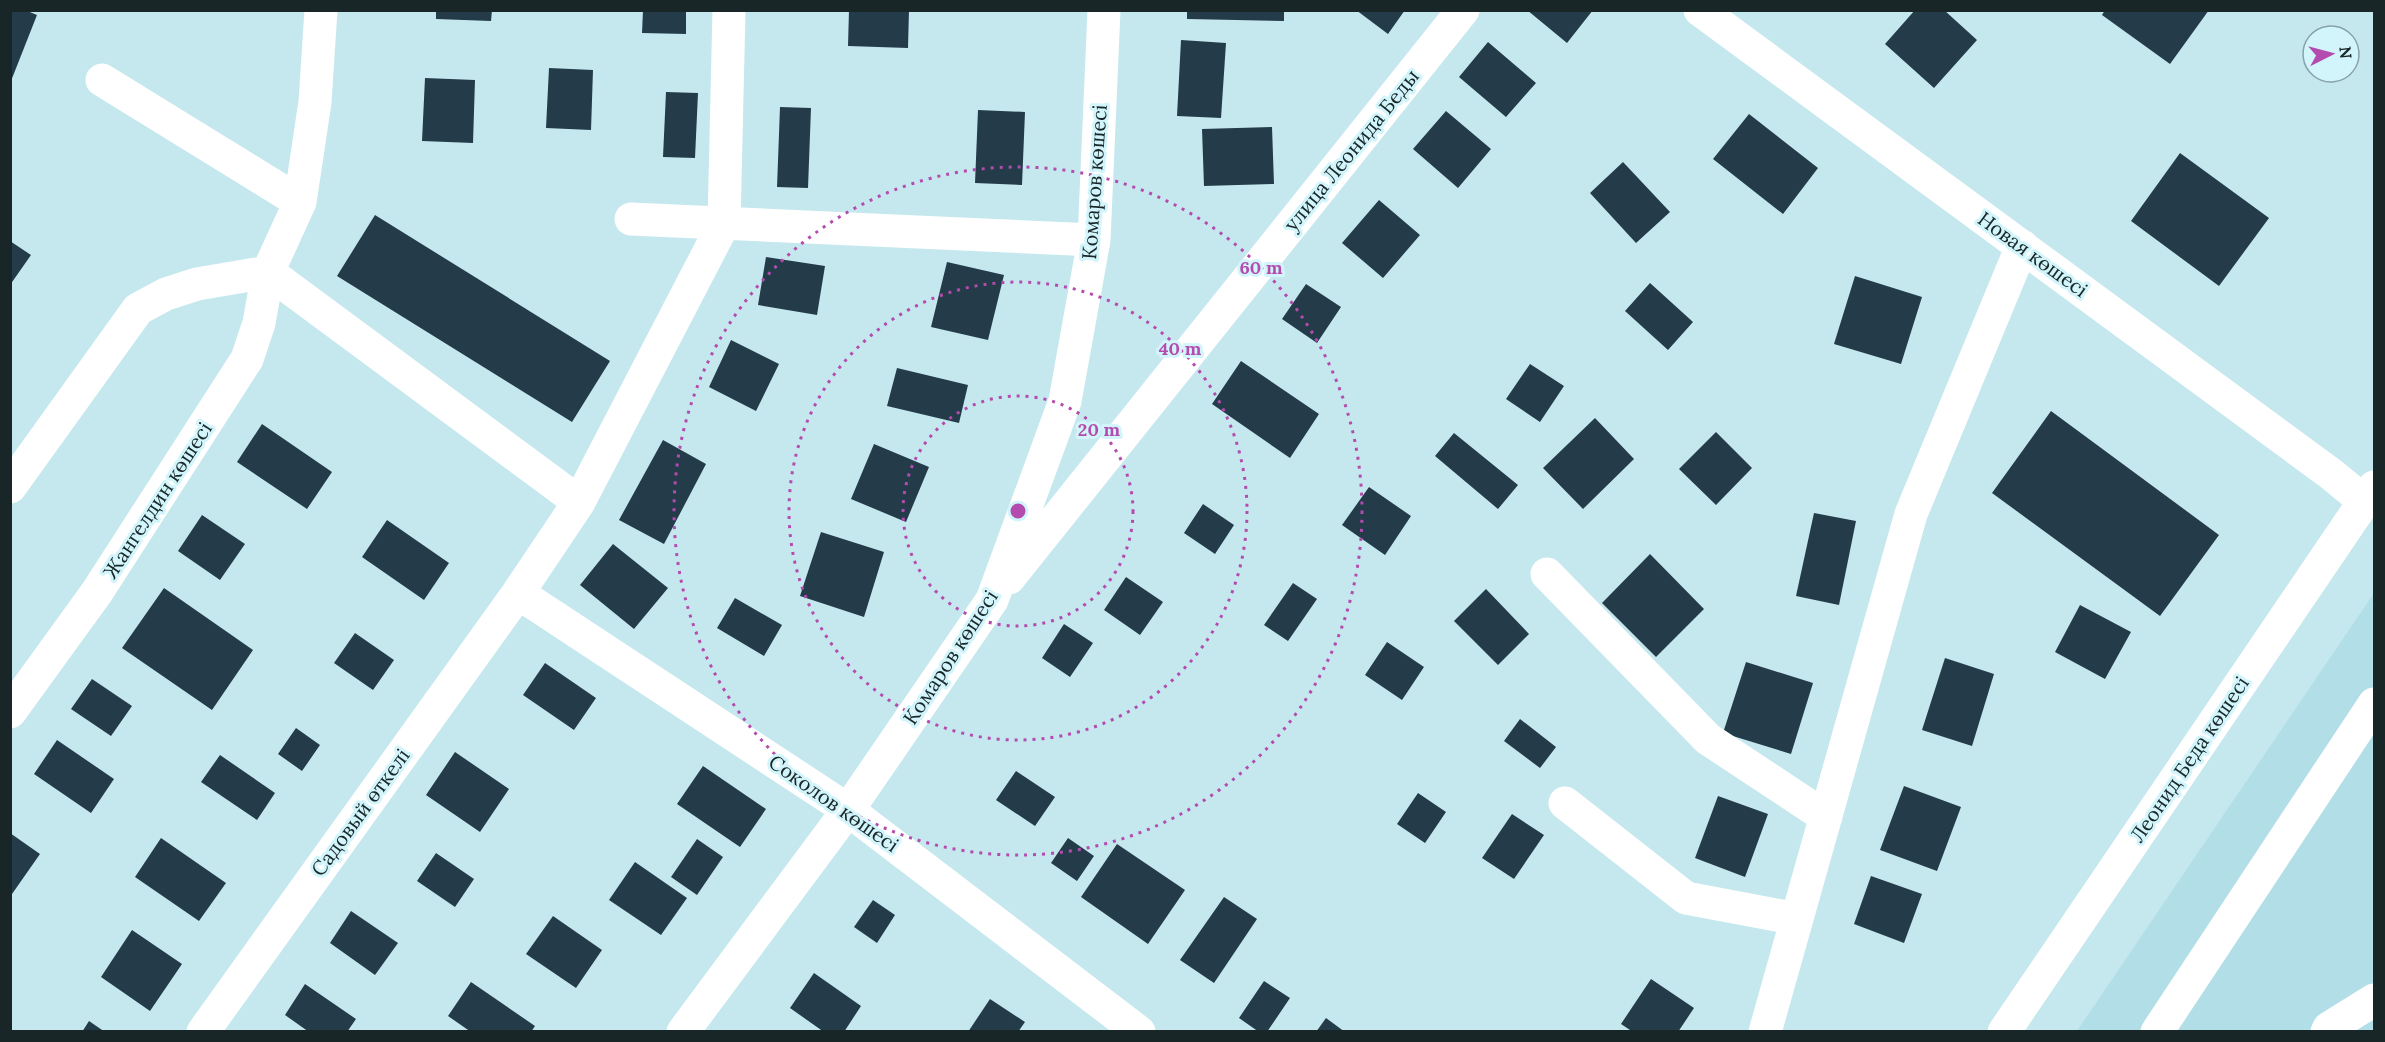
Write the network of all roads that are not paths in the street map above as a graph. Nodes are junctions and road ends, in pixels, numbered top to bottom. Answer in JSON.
{"nodes":[{"id":1,"x":321,"y":10,"type":"edge"},
{"id":2,"x":729,"y":10,"type":"edge"},
{"id":3,"x":1104,"y":10,"type":"edge"},
{"id":4,"x":1463,"y":10,"type":"edge"},
{"id":5,"x":1700,"y":10,"type":"edge"},
{"id":6,"x":102,"y":80,"type":"dead end"},
{"id":7,"x":300,"y":202,"type":"junction"},
{"id":8,"x":631,"y":219,"type":"dead end"},
{"id":9,"x":724,"y":223,"type":"junction"},
{"id":10,"x":1094,"y":240,"type":"junction"},
{"id":11,"x":2022,"y":246,"type":"junction"},
{"id":12,"x":267,"y":272,"type":"junction"},
{"id":13,"x":10,"y":487,"type":"edge"},
{"id":14,"x":2369,"y":494,"type":"edge"},
{"id":15,"x":579,"y":502,"type":"junction"},
{"id":16,"x":1547,"y":574,"type":"dead end"},
{"id":17,"x":518,"y":593,"type":"junction"},
{"id":18,"x":992,"y":600,"type":"junction"},
{"id":19,"x":2374,"y":704,"type":"edge"},
{"id":20,"x":10,"y":712,"type":"edge"},
{"id":21,"x":1565,"y":803,"type":"dead end"},
{"id":22,"x":849,"y":810,"type":"junction"},
{"id":23,"x":1826,"y":816,"type":"junction"},
{"id":24,"x":1797,"y":919,"type":"junction"},
{"id":25,"x":2374,"y":1000,"type":"edge"},
{"id":26,"x":203,"y":1032,"type":"edge"},
{"id":27,"x":683,"y":1032,"type":"edge"},
{"id":28,"x":1138,"y":1032,"type":"edge"},
{"id":29,"x":1765,"y":1032,"type":"edge"},
{"id":30,"x":2004,"y":1032,"type":"edge"},
{"id":31,"x":2157,"y":1032,"type":"edge"},
{"id":32,"x":2327,"y":1032,"type":"edge"}],
"edges":[{"from":1,"to":7,"type":"street","name":"Жангелдин көшесі"},
{"from":2,"to":9,"type":"street"},
{"from":3,"to":10,"type":"street","name":"Комаров көшесі"},
{"from":4,"to":18,"type":"street","name":"улица Леонида Беды"},
{"from":5,"to":11,"type":"street","name":"Новая көшесі"},
{"from":6,"to":7,"type":"street"},
{"from":7,"to":12,"type":"street","name":"Жангелдин көшесі"},
{"from":8,"to":9,"type":"street"},
{"from":9,"to":10,"type":"street"},
{"from":9,"to":15,"type":"street","name":"Садовый өткелі"},
{"from":10,"to":18,"type":"street","name":"Комаров көшесі"},
{"from":11,"to":14,"type":"street","name":"Новая көшесі"},
{"from":11,"to":23,"type":"street"},
{"from":12,"to":13,"type":"street"},
{"from":12,"to":15,"type":"street"},
{"from":12,"to":20,"type":"street","name":"Жангелдин көшесі"},
{"from":14,"to":30,"type":"street","name":"Леонид Беда көшесі"},
{"from":15,"to":17,"type":"street","name":"Садовый өткелі"},
{"from":16,"to":23,"type":"street"},
{"from":17,"to":22,"type":"street","name":"Соколов көшесі"},
{"from":17,"to":26,"type":"street","name":"Садовый өткелі"},
{"from":18,"to":22,"type":"street","name":"Комаров көшесі"},
{"from":19,"to":31,"type":"street"},
{"from":21,"to":24,"type":"street"},
{"from":22,"to":27,"type":"street","name":"Комаров көшесі"},
{"from":22,"to":28,"type":"street","name":"Соколов көшесі"},
{"from":23,"to":24,"type":"street"},
{"from":24,"to":29,"type":"street"},
{"from":25,"to":32,"type":"street"}]}
